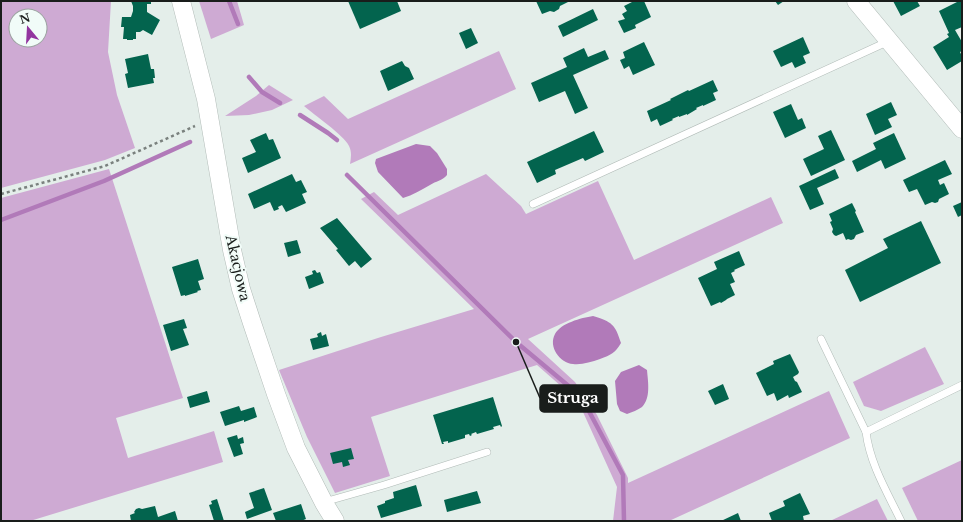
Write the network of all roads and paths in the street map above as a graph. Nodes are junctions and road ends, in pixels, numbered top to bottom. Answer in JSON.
{"nodes":[{"id":1,"x":181,"y":1,"type":"edge"},
{"id":2,"x":856,"y":1,"type":"edge"},
{"id":3,"x":889,"y":41,"type":"junction"},
{"id":4,"x":210,"y":122,"type":"junction"},
{"id":5,"x":962,"y":129,"type":"edge"},
{"id":6,"x":1,"y":194,"type":"edge"},
{"id":7,"x":533,"y":204,"type":"dead end"},
{"id":8,"x":821,"y":339,"type":"dead end"},
{"id":9,"x":962,"y":385,"type":"edge"},
{"id":10,"x":866,"y":432,"type":"junction"},
{"id":11,"x":487,"y":452,"type":"dead end"},
{"id":12,"x":324,"y":502,"type":"junction"},
{"id":13,"x":335,"y":521,"type":"edge"},
{"id":14,"x":901,"y":521,"type":"edge"}],
"edges":[{"from":1,"to":4,"type":"street","name":"Akacjowa"},
{"from":2,"to":3,"type":"street"},
{"from":3,"to":5,"type":"street"},
{"from":3,"to":7,"type":"lane"},
{"from":4,"to":6,"type":"path"},
{"from":4,"to":12,"type":"street","name":"Akacjowa"},
{"from":8,"to":10,"type":"lane"},
{"from":9,"to":10,"type":"lane"},
{"from":10,"to":14,"type":"lane"},
{"from":11,"to":12,"type":"lane"},
{"from":12,"to":13,"type":"street","name":"Akacjowa"}]}
